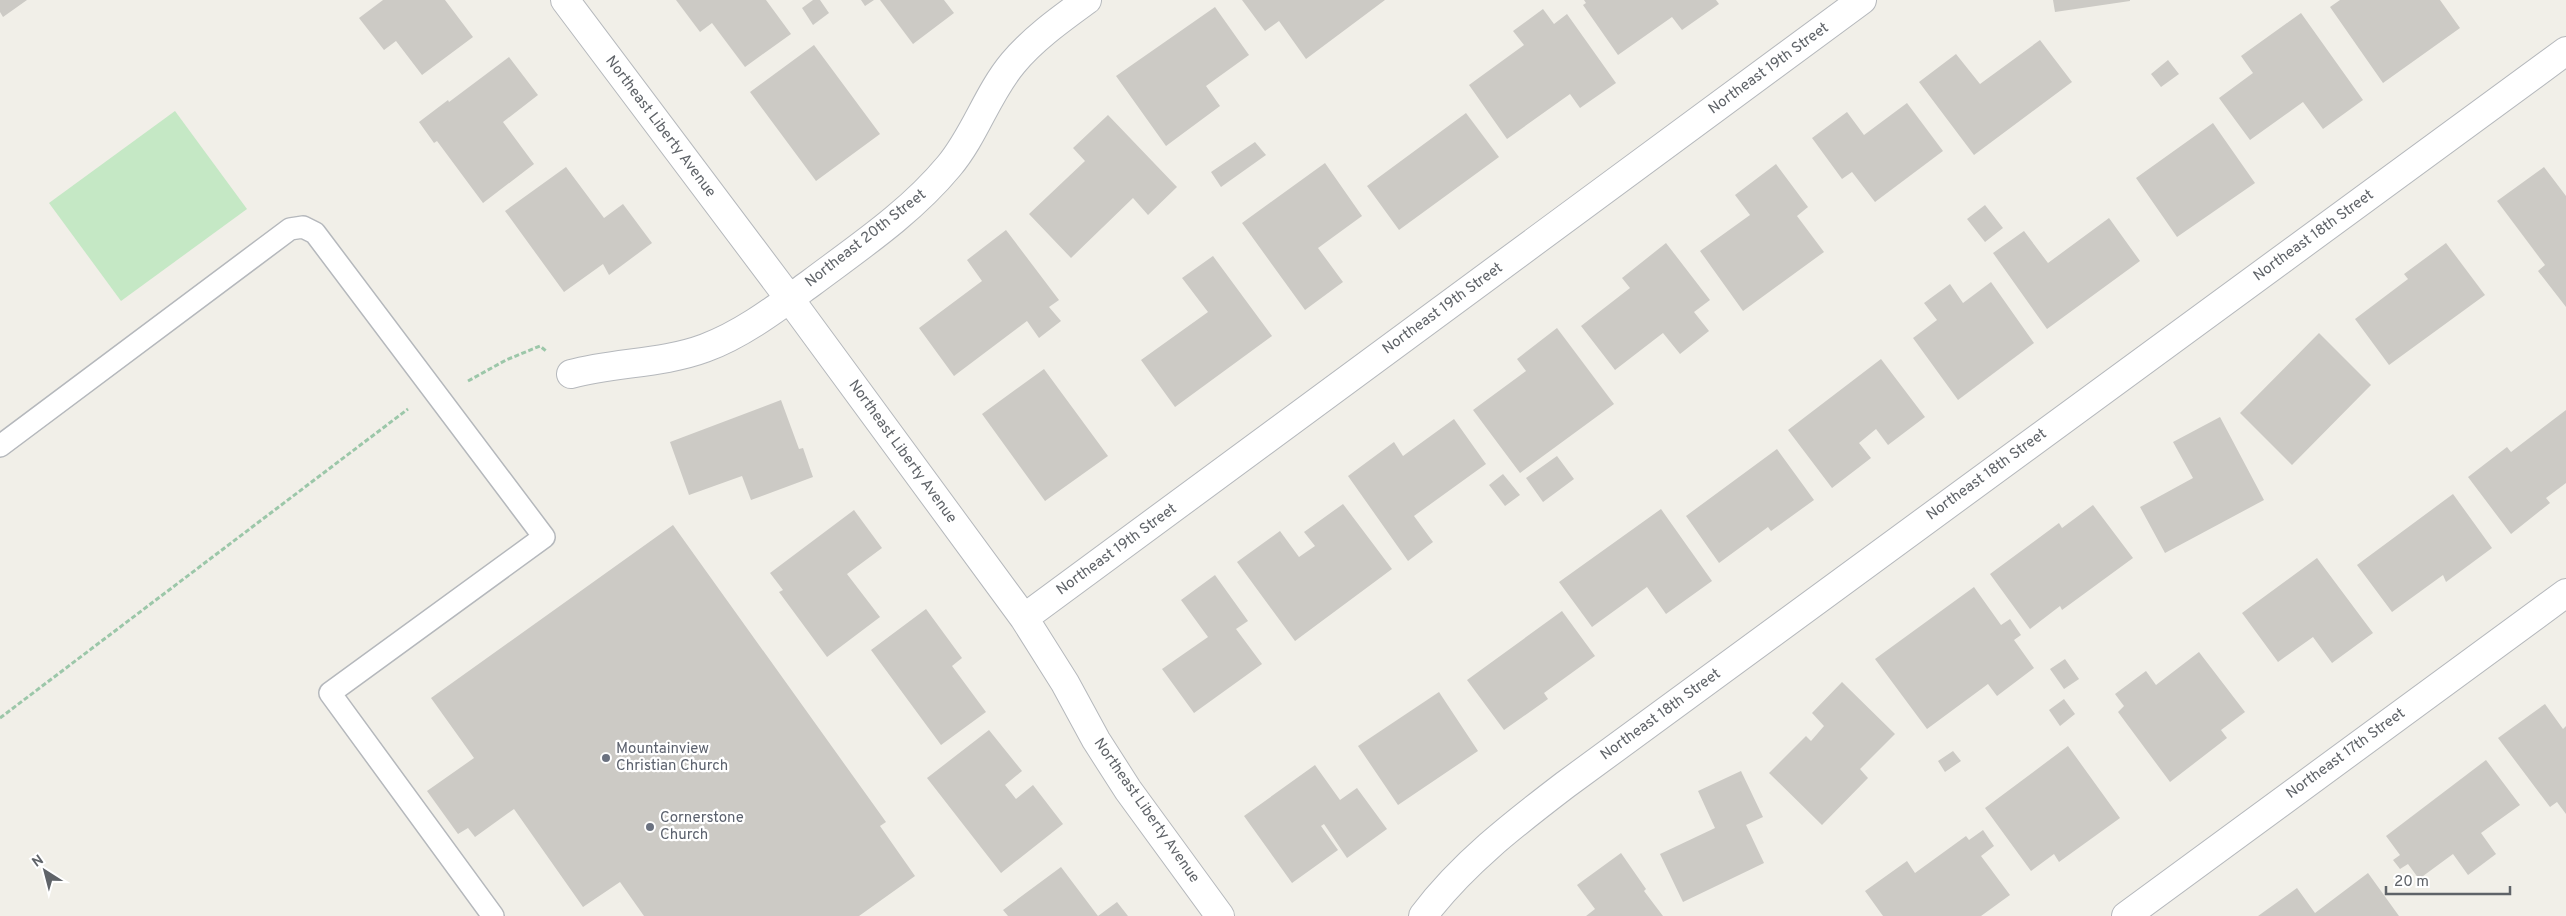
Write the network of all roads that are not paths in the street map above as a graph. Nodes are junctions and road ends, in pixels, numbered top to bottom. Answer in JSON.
{"nodes":[{"id":1,"x":565,"y":0,"type":"edge"},
{"id":2,"x":1088,"y":0,"type":"edge"},
{"id":3,"x":1862,"y":0,"type":"edge"},
{"id":4,"x":2566,"y":51,"type":"edge"},
{"id":5,"x":789,"y":298,"type":"junction"},
{"id":6,"x":571,"y":374,"type":"road end"},
{"id":7,"x":0,"y":446,"type":"edge"},
{"id":8,"x":2566,"y":593,"type":"edge"},
{"id":9,"x":1024,"y":618,"type":"junction"},
{"id":10,"x":493,"y":916,"type":"edge"},
{"id":11,"x":1220,"y":916,"type":"edge"},
{"id":12,"x":1423,"y":916,"type":"edge"},
{"id":13,"x":2126,"y":916,"type":"edge"}],
"edges":[{"from":1,"to":5,"type":"street","name":"Northeast Liberty Avenue"},
{"from":2,"to":5,"type":"street","name":"Northeast 20th Street"},
{"from":3,"to":9,"type":"street","name":"Northeast 19th Street"},
{"from":4,"to":12,"type":"street","name":"Northeast 18th Street"},
{"from":5,"to":6,"type":"street","name":"Northeast 20th Street"},
{"from":5,"to":9,"type":"street","name":"Northeast Liberty Avenue"},
{"from":7,"to":10,"type":"lane"},
{"from":8,"to":13,"type":"street","name":"Northeast 17th Street"},
{"from":9,"to":11,"type":"street","name":"Northeast Liberty Avenue"}]}
